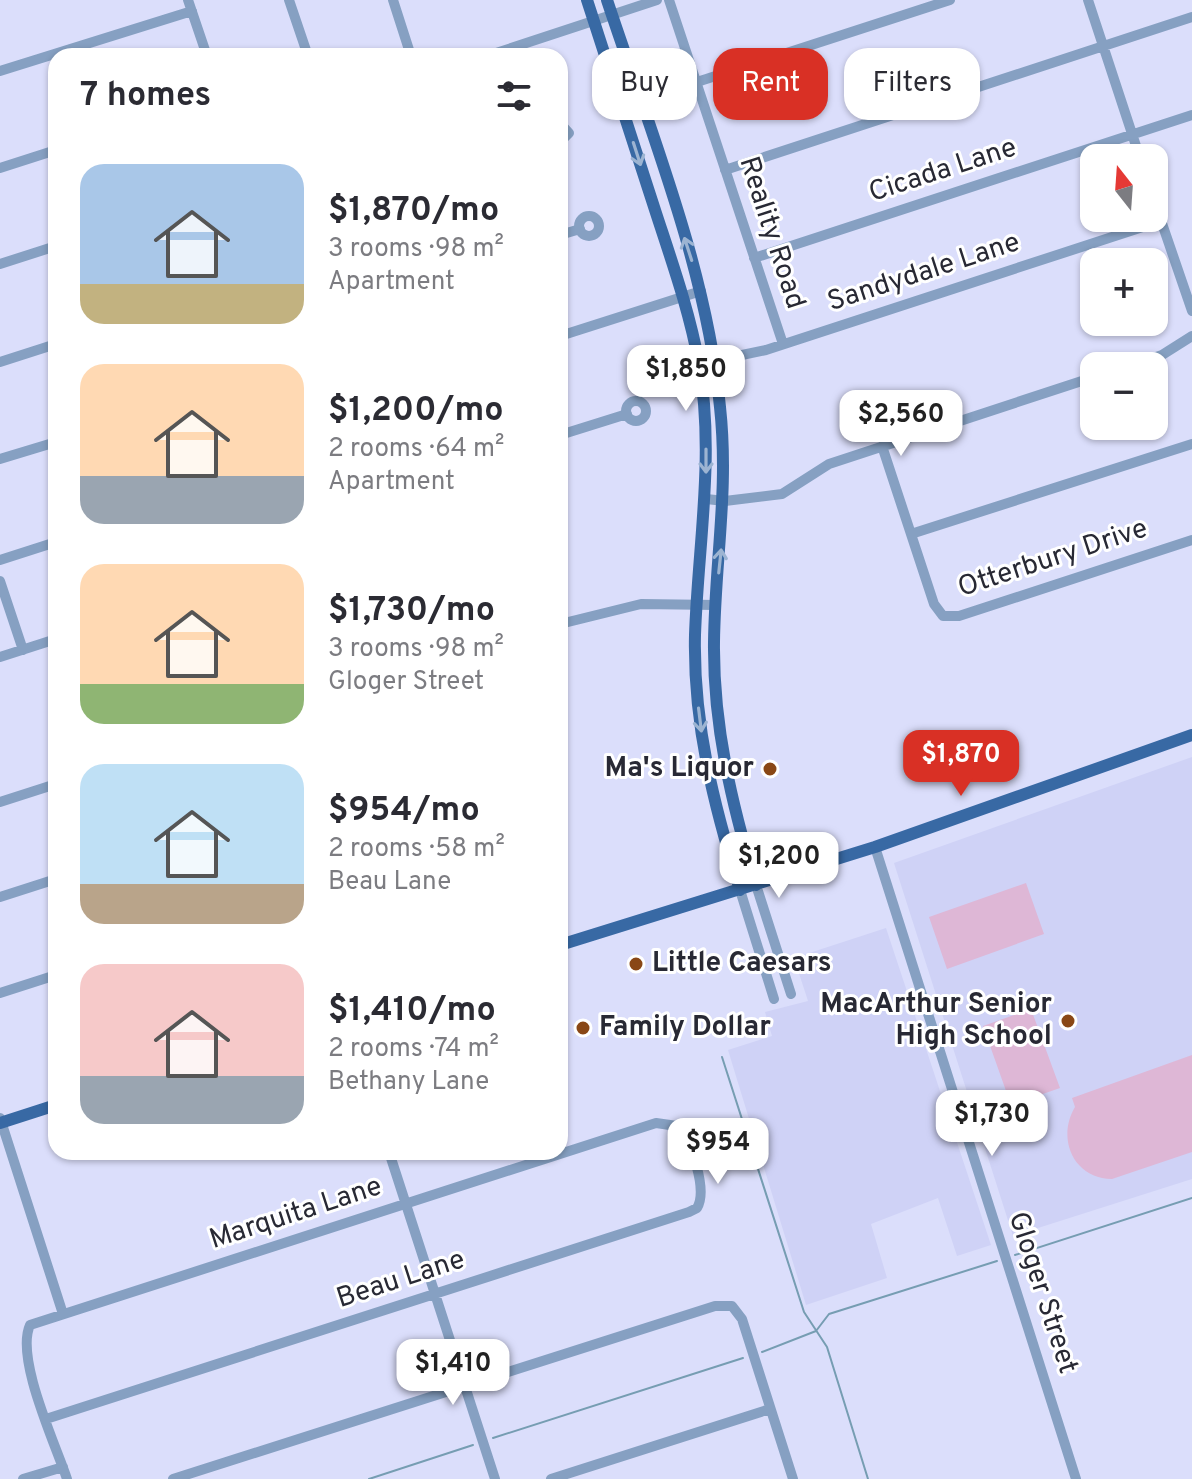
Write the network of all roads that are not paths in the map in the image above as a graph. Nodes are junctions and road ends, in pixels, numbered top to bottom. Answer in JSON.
{"nodes":[{"id":1,"x":289,"y":0,"type":"edge"},
{"id":2,"x":393,"y":0,"type":"edge"},
{"id":3,"x":587,"y":0,"type":"edge"},
{"id":4,"x":607,"y":0,"type":"edge"},
{"id":5,"x":657,"y":0,"type":"edge"},
{"id":6,"x":669,"y":0,"type":"edge"},
{"id":7,"x":950,"y":0,"type":"edge"},
{"id":8,"x":1088,"y":0,"type":"edge"},
{"id":9,"x":190,"y":5,"type":"edge"},
{"id":10,"x":612,"y":15,"type":"junction"},
{"id":11,"x":1192,"y":17,"type":"edge"},
{"id":12,"x":594,"y":21,"type":"junction"},
{"id":13,"x":1104,"y":46,"type":"junction"},
{"id":14,"x":66,"y":48,"type":"edge"},
{"id":15,"x":204,"y":48,"type":"edge"},
{"id":16,"x":305,"y":48,"type":"edge"},
{"id":17,"x":408,"y":48,"type":"edge"},
{"id":18,"x":511,"y":48,"type":"edge"},
{"id":19,"x":685,"y":48,"type":"edge"},
{"id":20,"x":48,"y":54,"type":"edge"},
{"id":21,"x":0,"y":71,"type":"edge"},
{"id":22,"x":697,"y":82,"type":"joint"},
{"id":23,"x":1192,"y":115,"type":"edge"},
{"id":24,"x":1132,"y":134,"type":"junction"},
{"id":25,"x":1135,"y":144,"type":"edge"},
{"id":26,"x":48,"y":153,"type":"edge"},
{"id":27,"x":0,"y":168,"type":"edge"},
{"id":28,"x":725,"y":170,"type":"junction"},
{"id":29,"x":580,"y":229,"type":"dead end"},
{"id":30,"x":1127,"y":232,"type":"edge"},
{"id":31,"x":1165,"y":232,"type":"edge"},
{"id":32,"x":568,"y":233,"type":"edge"},
{"id":33,"x":48,"y":249,"type":"edge"},
{"id":34,"x":754,"y":258,"type":"junction"},
{"id":35,"x":0,"y":264,"type":"edge"},
{"id":36,"x":701,"y":291,"type":"junction"},
{"id":37,"x":682,"y":297,"type":"junction"},
{"id":38,"x":1192,"y":311,"type":"edge"},
{"id":39,"x":568,"y":333,"type":"edge"},
{"id":40,"x":1192,"y":336,"type":"edge"},
{"id":41,"x":783,"y":344,"type":"junction"},
{"id":42,"x":48,"y":347,"type":"edge"},
{"id":43,"x":1167,"y":352,"type":"edge"},
{"id":44,"x":716,"y":361,"type":"junction"},
{"id":45,"x":0,"y":362,"type":"edge"},
{"id":46,"x":699,"y":364,"type":"junction"},
{"id":47,"x":1080,"y":382,"type":"edge"},
{"id":48,"x":627,"y":414,"type":"dead end"},
{"id":49,"x":568,"y":432,"type":"edge"},
{"id":50,"x":48,"y":444,"type":"edge"},
{"id":51,"x":1192,"y":444,"type":"edge"},
{"id":52,"x":882,"y":446,"type":"junction"},
{"id":53,"x":0,"y":459,"type":"edge"},
{"id":54,"x":706,"y":499,"type":"junction"},
{"id":55,"x":725,"y":501,"type":"junction"},
{"id":56,"x":911,"y":534,"type":"junction"},
{"id":57,"x":1192,"y":540,"type":"edge"},
{"id":58,"x":48,"y":545,"type":"edge"},
{"id":59,"x":0,"y":560,"type":"edge"},
{"id":60,"x":0,"y":581,"type":"edge"},
{"id":61,"x":698,"y":604,"type":"junction"},
{"id":62,"x":716,"y":605,"type":"junction"},
{"id":63,"x":568,"y":622,"type":"edge"},
{"id":64,"x":48,"y":642,"type":"edge"},
{"id":65,"x":23,"y":650,"type":"junction"},
{"id":66,"x":0,"y":657,"type":"edge"},
{"id":67,"x":1192,"y":735,"type":"edge"},
{"id":68,"x":721,"y":750,"type":"junction"},
{"id":69,"x":703,"y":751,"type":"junction"},
{"id":70,"x":48,"y":787,"type":"edge"},
{"id":71,"x":0,"y":802,"type":"edge"},
{"id":72,"x":875,"y":847,"type":"junction"},
{"id":73,"x":48,"y":882,"type":"edge"},
{"id":74,"x":756,"y":885,"type":"junction"},
{"id":75,"x":740,"y":890,"type":"junction"},
{"id":76,"x":0,"y":897,"type":"edge"},
{"id":77,"x":568,"y":943,"type":"edge"},
{"id":78,"x":48,"y":978,"type":"edge"},
{"id":79,"x":0,"y":993,"type":"edge"},
{"id":80,"x":791,"y":994,"type":"dead end"},
{"id":81,"x":774,"y":999,"type":"dead end"},
{"id":82,"x":48,"y":1107,"type":"edge"},
{"id":83,"x":0,"y":1121,"type":"edge"},
{"id":84,"x":684,"y":1136,"type":"joint"},
{"id":85,"x":568,"y":1152,"type":"edge"},
{"id":86,"x":392,"y":1160,"type":"edge"},
{"id":87,"x":542,"y":1160,"type":"edge"},
{"id":88,"x":406,"y":1204,"type":"junction"},
{"id":89,"x":435,"y":1294,"type":"junction"},
{"id":90,"x":63,"y":1314,"type":"junction"},
{"id":91,"x":465,"y":1386,"type":"junction"},
{"id":92,"x":770,"y":1409,"type":"junction"},
{"id":93,"x":46,"y":1419,"type":"junction"},
{"id":94,"x":63,"y":1467,"type":"junction"},
{"id":95,"x":23,"y":1479,"type":"edge"},
{"id":96,"x":67,"y":1479,"type":"edge"},
{"id":97,"x":173,"y":1479,"type":"edge"},
{"id":98,"x":495,"y":1479,"type":"edge"},
{"id":99,"x":551,"y":1479,"type":"edge"},
{"id":100,"x":793,"y":1479,"type":"edge"},
{"id":101,"x":1076,"y":1479,"type":"edge"}],
"edges":[{"from":1,"to":16,"type":"street"},
{"from":2,"to":17,"type":"street"},
{"from":3,"to":12,"type":"main road"},
{"from":4,"to":10,"type":"main road"},
{"from":5,"to":10,"type":"street"},
{"from":6,"to":19,"type":"street","name":"Reality Road"},
{"from":7,"to":22,"type":"street"},
{"from":8,"to":13,"type":"street"},
{"from":9,"to":14,"type":"street"},
{"from":9,"to":15,"type":"street"},
{"from":10,"to":12,"type":"street"},
{"from":36,"to":10,"type":"main road","one_way":true},
{"from":11,"to":13,"type":"street"},
{"from":12,"to":18,"type":"street"},
{"from":12,"to":37,"type":"main road","one_way":true},
{"from":13,"to":24,"type":"street"},
{"from":13,"to":28,"type":"street"},
{"from":20,"to":21,"type":"street"},
{"from":22,"to":28,"type":"street","name":"Reality Road"},
{"from":23,"to":24,"type":"street","name":"Cicada Lane"},
{"from":24,"to":25,"type":"street"},
{"from":24,"to":34,"type":"street","name":"Cicada Lane"},
{"from":26,"to":27,"type":"street"},
{"from":28,"to":34,"type":"street","name":"Reality Road"},
{"from":29,"to":32,"type":"street"},
{"from":30,"to":41,"type":"street","name":"Sandydale Lane"},
{"from":31,"to":38,"type":"street"},
{"from":33,"to":35,"type":"street"},
{"from":34,"to":41,"type":"street","name":"Reality Road"},
{"from":36,"to":37,"type":"street"},
{"from":36,"to":44,"type":"main road"},
{"from":37,"to":39,"type":"street"},
{"from":37,"to":46,"type":"main road"},
{"from":40,"to":43,"type":"street"},
{"from":41,"to":44,"type":"street","name":"Sandydale Lane"},
{"from":42,"to":45,"type":"street"},
{"from":44,"to":46,"type":"street","name":"Sandydale Lane"},
{"from":44,"to":55,"type":"main road"},
{"from":46,"to":54,"type":"main road","one_way":true},
{"from":47,"to":52,"type":"street"},
{"from":48,"to":49,"type":"street"},
{"from":50,"to":53,"type":"street"},
{"from":51,"to":56,"type":"street"},
{"from":52,"to":55,"type":"street"},
{"from":52,"to":56,"type":"street"},
{"from":54,"to":55,"type":"street"},
{"from":54,"to":61,"type":"main road"},
{"from":62,"to":55,"type":"main road","one_way":true},
{"from":56,"to":57,"type":"street","name":"Otterbury Drive"},
{"from":58,"to":59,"type":"street"},
{"from":60,"to":65,"type":"street"},
{"from":61,"to":62,"type":"street"},
{"from":61,"to":63,"type":"street"},
{"from":61,"to":69,"type":"main road","one_way":true},
{"from":62,"to":68,"type":"main road"},
{"from":64,"to":65,"type":"street"},
{"from":65,"to":66,"type":"street"},
{"from":67,"to":72,"type":"main road"},
{"from":68,"to":69,"type":"main road"},
{"from":68,"to":74,"type":"main road"},
{"from":69,"to":75,"type":"main road"},
{"from":70,"to":71,"type":"street"},
{"from":72,"to":74,"type":"main road"},
{"from":72,"to":101,"type":"street","name":"Gloger Street"},
{"from":73,"to":76,"type":"street"},
{"from":74,"to":75,"type":"main road"},
{"from":74,"to":80,"type":"street"},
{"from":75,"to":77,"type":"main road"},
{"from":75,"to":81,"type":"street"},
{"from":78,"to":79,"type":"street"},
{"from":82,"to":83,"type":"main road"},
{"from":83,"to":90,"type":"street"},
{"from":84,"to":85,"type":"street","name":"Marquita Lane"},
{"from":84,"to":89,"type":"street","name":"Beau Lane"},
{"from":86,"to":88,"type":"street"},
{"from":87,"to":88,"type":"street","name":"Marquita Lane"},
{"from":88,"to":89,"type":"street"},
{"from":88,"to":90,"type":"street","name":"Marquita Lane"},
{"from":89,"to":91,"type":"street"},
{"from":89,"to":93,"type":"street","name":"Beau Lane"},
{"from":90,"to":93,"type":"street","name":"Marquita Lane"},
{"from":91,"to":92,"type":"street"},
{"from":91,"to":97,"type":"street"},
{"from":91,"to":98,"type":"street"},
{"from":92,"to":99,"type":"street"},
{"from":92,"to":100,"type":"street"},
{"from":93,"to":94,"type":"street"},
{"from":94,"to":95,"type":"street"},
{"from":94,"to":96,"type":"street"}]}
